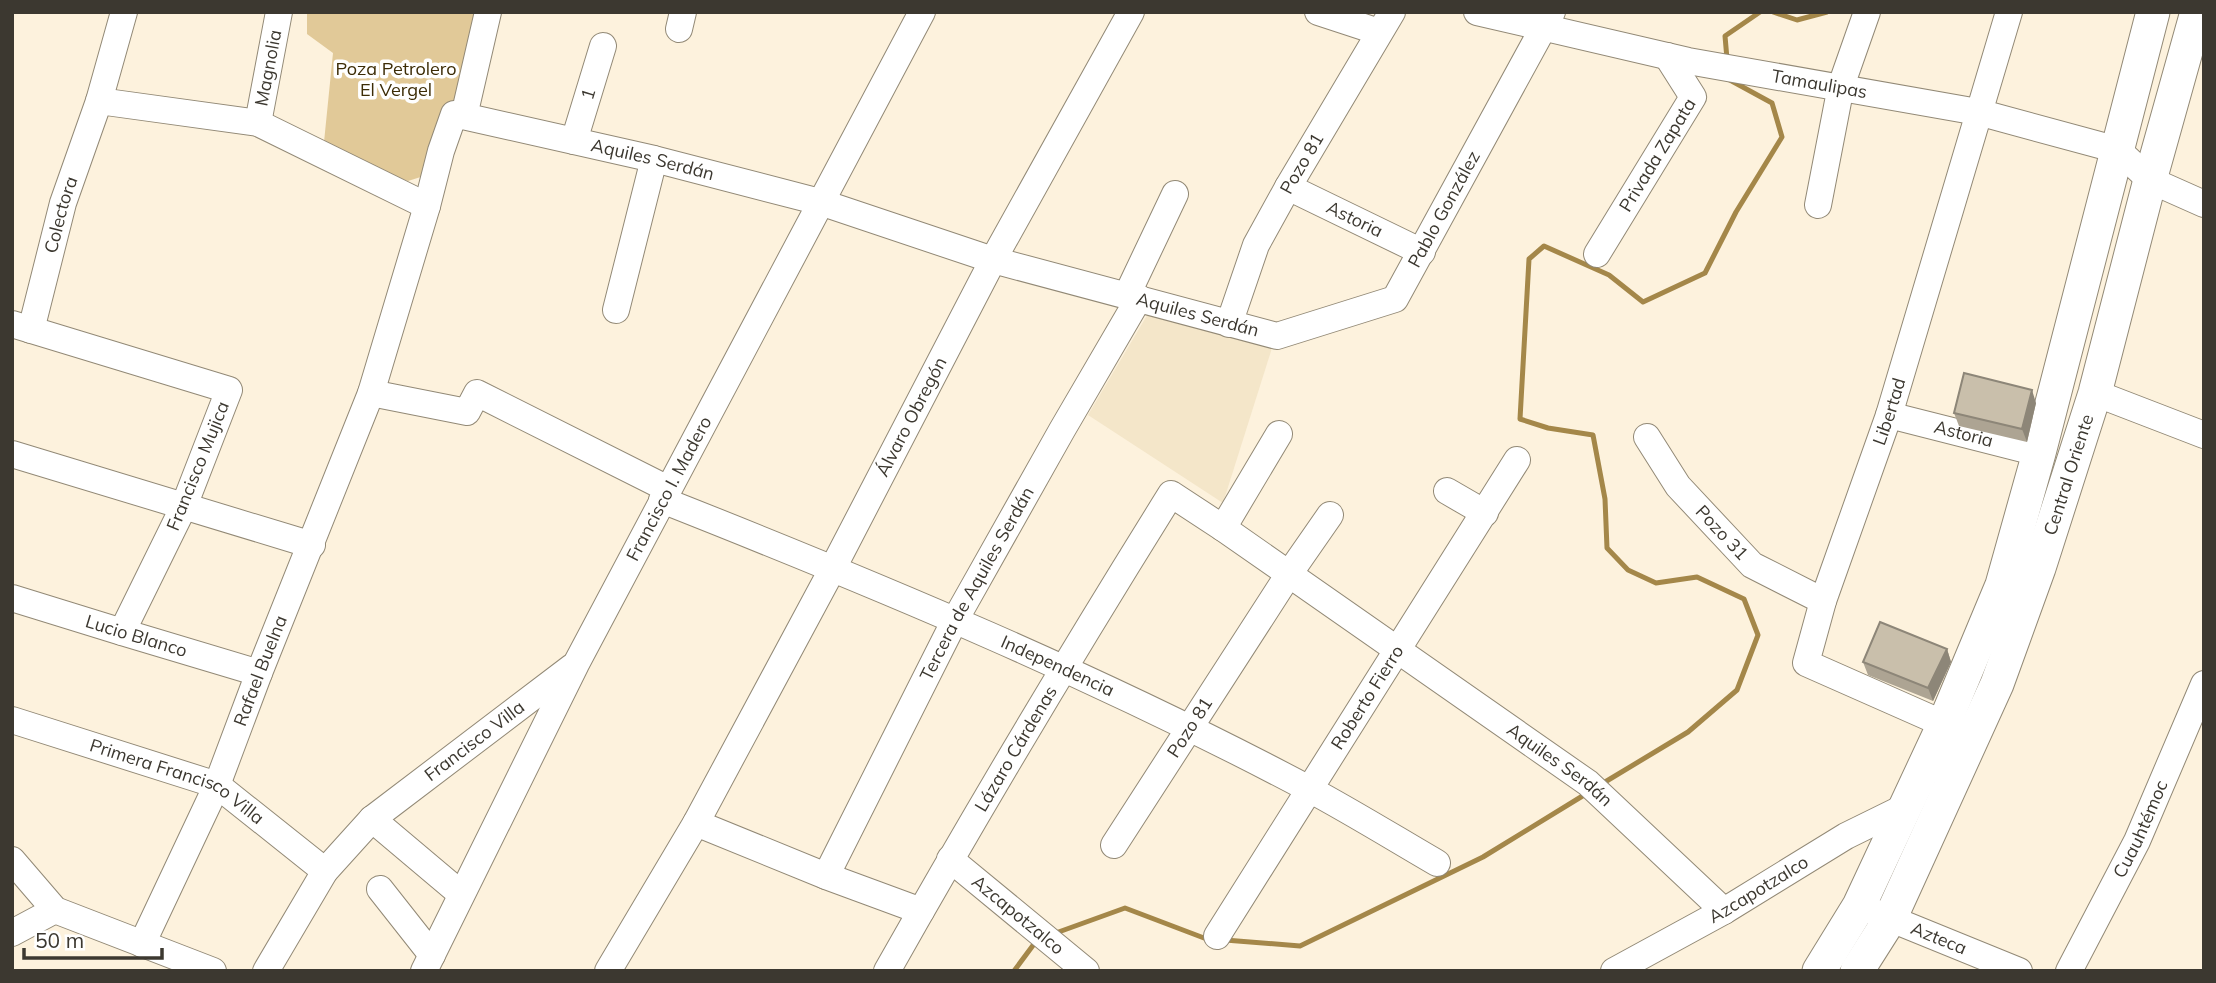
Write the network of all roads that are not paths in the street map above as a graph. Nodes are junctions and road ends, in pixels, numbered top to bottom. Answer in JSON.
{"nodes":[{"id":1,"x":124,"y":12,"type":"edge"},
{"id":2,"x":279,"y":12,"type":"edge"},
{"id":3,"x":488,"y":12,"type":"edge"},
{"id":4,"x":922,"y":12,"type":"edge"},
{"id":5,"x":1131,"y":12,"type":"edge"},
{"id":6,"x":1318,"y":12,"type":"edge"},
{"id":7,"x":1477,"y":12,"type":"edge"},
{"id":8,"x":1867,"y":12,"type":"edge"},
{"id":9,"x":2009,"y":12,"type":"edge"},
{"id":10,"x":2153,"y":12,"type":"edge"},
{"id":11,"x":1548,"y":19,"type":"edge"},
{"id":12,"x":2198,"y":21,"type":"edge"},
{"id":13,"x":1386,"y":22,"type":"edge"},
{"id":14,"x":603,"y":46,"type":"dead end"},
{"id":15,"x":1677,"y":58,"type":"junction"},
{"id":16,"x":1841,"y":86,"type":"junction"},
{"id":17,"x":99,"y":101,"type":"junction"},
{"id":18,"x":1978,"y":112,"type":"junction"},
{"id":19,"x":464,"y":116,"type":"junction"},
{"id":20,"x":258,"y":123,"type":"junction"},
{"id":21,"x":574,"y":141,"type":"junction"},
{"id":22,"x":2119,"y":150,"type":"junction"},
{"id":23,"x":654,"y":159,"type":"junction"},
{"id":24,"x":2150,"y":180,"type":"junction"},
{"id":25,"x":1288,"y":187,"type":"junction"},
{"id":26,"x":1175,"y":194,"type":"dead end"},
{"id":27,"x":820,"y":202,"type":"junction"},
{"id":28,"x":2204,"y":204,"type":"edge"},
{"id":29,"x":1818,"y":205,"type":"dead end"},
{"id":30,"x":427,"y":206,"type":"junction"},
{"id":31,"x":1422,"y":252,"type":"junction"},
{"id":32,"x":1597,"y":254,"type":"dead end"},
{"id":33,"x":993,"y":260,"type":"junction"},
{"id":34,"x":1133,"y":296,"type":"junction"},
{"id":35,"x":616,"y":310,"type":"dead end"},
{"id":36,"x":1230,"y":324,"type":"junction"},
{"id":37,"x":22,"y":327,"type":"edge"},
{"id":38,"x":1277,"y":336,"type":"joint"},
{"id":39,"x":371,"y":393,"type":"junction"},
{"id":40,"x":2095,"y":393,"type":"junction"},
{"id":41,"x":1889,"y":415,"type":"junction"},
{"id":42,"x":1279,"y":434,"type":"dead end"},
{"id":43,"x":2204,"y":435,"type":"edge"},
{"id":44,"x":1647,"y":437,"type":"dead end"},
{"id":45,"x":2039,"y":453,"type":"junction"},
{"id":46,"x":12,"y":454,"type":"edge"},
{"id":47,"x":1517,"y":460,"type":"dead end"},
{"id":48,"x":1447,"y":491,"type":"dead end"},
{"id":49,"x":665,"y":494,"type":"junction"},
{"id":50,"x":1171,"y":494,"type":"joint"},
{"id":51,"x":184,"y":506,"type":"junction"},
{"id":52,"x":1485,"y":513,"type":"junction"},
{"id":53,"x":1330,"y":515,"type":"dead end"},
{"id":54,"x":1223,"y":527,"type":"junction"},
{"id":55,"x":312,"y":545,"type":"junction"},
{"id":56,"x":833,"y":568,"type":"junction"},
{"id":57,"x":1289,"y":574,"type":"junction"},
{"id":58,"x":12,"y":598,"type":"edge"},
{"id":59,"x":1823,"y":601,"type":"junction"},
{"id":60,"x":955,"y":620,"type":"junction"},
{"id":61,"x":121,"y":632,"type":"junction"},
{"id":62,"x":1398,"y":649,"type":"junction"},
{"id":63,"x":576,"y":664,"type":"junction"},
{"id":64,"x":1063,"y":668,"type":"junction"},
{"id":65,"x":259,"y":673,"type":"junction"},
{"id":66,"x":2204,"y":684,"type":"edge"},
{"id":67,"x":12,"y":720,"type":"edge"},
{"id":68,"x":1944,"y":724,"type":"junction"},
{"id":69,"x":1189,"y":729,"type":"junction"},
{"id":70,"x":217,"y":785,"type":"junction"},
{"id":71,"x":1310,"y":789,"type":"junction"},
{"id":72,"x":1905,"y":807,"type":"junction"},
{"id":73,"x":372,"y":819,"type":"junction"},
{"id":74,"x":696,"y":823,"type":"junction"},
{"id":75,"x":1114,"y":845,"type":"dead end"},
{"id":76,"x":950,"y":859,"type":"junction"},
{"id":77,"x":12,"y":860,"type":"edge"},
{"id":78,"x":1437,"y":863,"type":"dead end"},
{"id":79,"x":325,"y":871,"type":"junction"},
{"id":80,"x":826,"y":876,"type":"junction"},
{"id":81,"x":380,"y":889,"type":"dead end"},
{"id":82,"x":461,"y":894,"type":"junction"},
{"id":83,"x":1859,"y":906,"type":"junction"},
{"id":84,"x":55,"y":910,"type":"junction"},
{"id":85,"x":921,"y":911,"type":"junction"},
{"id":86,"x":1724,"y":911,"type":"junction"},
{"id":87,"x":1890,"y":919,"type":"junction"},
{"id":88,"x":12,"y":933,"type":"edge"},
{"id":89,"x":1217,"y":936,"type":"dead end"},
{"id":90,"x":142,"y":944,"type":"junction"},
{"id":91,"x":428,"y":963,"type":"edge"},
{"id":92,"x":213,"y":971,"type":"edge"},
{"id":93,"x":265,"y":971,"type":"edge"},
{"id":94,"x":608,"y":971,"type":"edge"},
{"id":95,"x":887,"y":971,"type":"edge"},
{"id":96,"x":1086,"y":971,"type":"edge"},
{"id":97,"x":1614,"y":971,"type":"edge"},
{"id":98,"x":1819,"y":971,"type":"edge"},
{"id":99,"x":1857,"y":971,"type":"edge"},
{"id":100,"x":2019,"y":971,"type":"edge"},
{"id":101,"x":2069,"y":971,"type":"edge"}],
"edges":[{"from":1,"to":17,"type":"street","name":"Colectora"},
{"from":2,"to":20,"type":"street","name":"Magnolia"},
{"from":3,"to":19,"type":"street"},
{"from":4,"to":27,"type":"street","name":"Francisco I. Madero"},
{"from":5,"to":33,"type":"street","name":"Álvaro Obregón"},
{"from":6,"to":13,"type":"street"},
{"from":7,"to":11,"type":"street","name":"Tamaulipas"},
{"from":8,"to":16,"type":"street"},
{"from":9,"to":18,"type":"street","name":"Libertad"},
{"from":10,"to":22,"type":"main road","name":"Central Oriente"},
{"from":11,"to":15,"type":"street","name":"Tamaulipas"},
{"from":11,"to":31,"type":"street","name":"Pablo González"},
{"from":12,"to":24,"type":"main road","name":"Central Oriente"},
{"from":13,"to":25,"type":"street","name":"Pozo 81"},
{"from":14,"to":21,"type":"street","name":"1"},
{"from":15,"to":16,"type":"street","name":"Tamaulipas"},
{"from":15,"to":32,"type":"street","name":"Privada Zapata"},
{"from":16,"to":18,"type":"street","name":"Tamaulipas"},
{"from":16,"to":29,"type":"street"},
{"from":17,"to":20,"type":"street"},
{"from":17,"to":37,"type":"street","name":"Colectora"},
{"from":18,"to":22,"type":"street","name":"Tamaulipas"},
{"from":18,"to":41,"type":"street","name":"Libertad"},
{"from":19,"to":21,"type":"street","name":"Aquiles Serdán"},
{"from":19,"to":30,"type":"street"},
{"from":20,"to":30,"type":"street"},
{"from":21,"to":23,"type":"street","name":"Aquiles Serdán"},
{"from":22,"to":24,"type":"street","name":"Tamaulipas"},
{"from":22,"to":45,"type":"main road","name":"Central Oriente"},
{"from":23,"to":27,"type":"street","name":"Aquiles Serdán"},
{"from":23,"to":35,"type":"street"},
{"from":24,"to":28,"type":"street"},
{"from":24,"to":40,"type":"main road","name":"Central Oriente"},
{"from":25,"to":31,"type":"street","name":"Astoria"},
{"from":25,"to":36,"type":"street","name":"Pozo 81"},
{"from":26,"to":34,"type":"street","name":"Tercera de Aquiles Serdán"},
{"from":27,"to":33,"type":"street","name":"Aquiles Serdán"},
{"from":27,"to":49,"type":"street","name":"Francisco I. Madero"},
{"from":30,"to":39,"type":"street","name":"Rafael Buelna"},
{"from":31,"to":38,"type":"street","name":"Pablo González"},
{"from":33,"to":34,"type":"street","name":"Aquiles Serdán"},
{"from":33,"to":56,"type":"street","name":"Álvaro Obregón"},
{"from":34,"to":36,"type":"street","name":"Aquiles Serdán"},
{"from":34,"to":60,"type":"street","name":"Tercera de Aquiles Serdán"},
{"from":36,"to":38,"type":"street","name":"Aquiles Serdán"},
{"from":37,"to":51,"type":"street","name":"Francisco Mujica"},
{"from":39,"to":49,"type":"street","name":"Independencia"},
{"from":39,"to":55,"type":"street","name":"Rafael Buelna"},
{"from":40,"to":43,"type":"street"},
{"from":40,"to":87,"type":"main road","name":"Central Oriente"},
{"from":41,"to":45,"type":"street","name":"Astoria"},
{"from":41,"to":59,"type":"street","name":"Libertad"},
{"from":42,"to":54,"type":"street"},
{"from":44,"to":59,"type":"street","name":"Pozo 31"},
{"from":45,"to":68,"type":"main road","name":"Central Oriente"},
{"from":46,"to":51,"type":"street"},
{"from":47,"to":52,"type":"street","name":"Roberto Fierro"},
{"from":48,"to":52,"type":"street"},
{"from":49,"to":56,"type":"street","name":"Independencia"},
{"from":49,"to":63,"type":"street","name":"Francisco I. Madero"},
{"from":50,"to":54,"type":"street","name":"Aquiles Serdán"},
{"from":50,"to":64,"type":"street","name":"Lázaro Cárdenas"},
{"from":51,"to":55,"type":"street"},
{"from":51,"to":61,"type":"street","name":"Francisco Mujica"},
{"from":52,"to":62,"type":"street","name":"Roberto Fierro"},
{"from":53,"to":57,"type":"street","name":"Pozo 81"},
{"from":54,"to":57,"type":"street","name":"Aquiles Serdán"},
{"from":55,"to":65,"type":"street","name":"Rafael Buelna"},
{"from":56,"to":60,"type":"street","name":"Independencia"},
{"from":56,"to":74,"type":"street","name":"Álvaro Obregón"},
{"from":57,"to":62,"type":"street","name":"Aquiles Serdán"},
{"from":57,"to":69,"type":"street","name":"Pozo 81"},
{"from":58,"to":61,"type":"street","name":"Lucio Blanco"},
{"from":59,"to":68,"type":"street","name":"Libertad"},
{"from":60,"to":64,"type":"street","name":"Independencia"},
{"from":60,"to":80,"type":"street","name":"Tercera de Aquiles Serdán"},
{"from":61,"to":65,"type":"street","name":"Lucio Blanco"},
{"from":62,"to":71,"type":"street","name":"Roberto Fierro"},
{"from":62,"to":86,"type":"street","name":"Aquiles Serdán"},
{"from":63,"to":73,"type":"street","name":"Francisco Villa"},
{"from":63,"to":82,"type":"street","name":"Francisco I. Madero"},
{"from":64,"to":69,"type":"street","name":"Independencia"},
{"from":64,"to":76,"type":"street","name":"Lázaro Cárdenas"},
{"from":65,"to":70,"type":"street","name":"Rafael Buelna"},
{"from":66,"to":101,"type":"street","name":"Cuauhtémoc"},
{"from":67,"to":70,"type":"street","name":"Primera Francisco Villa"},
{"from":68,"to":72,"type":"main road","name":"Central Oriente"},
{"from":69,"to":71,"type":"street","name":"Independencia"},
{"from":69,"to":75,"type":"street","name":"Pozo 81"},
{"from":70,"to":79,"type":"street","name":"Primera Francisco Villa"},
{"from":70,"to":90,"type":"street","name":"Rafael Buelna"},
{"from":71,"to":78,"type":"street","name":"Independencia"},
{"from":71,"to":89,"type":"street","name":"Roberto Fierro"},
{"from":72,"to":83,"type":"main road","name":"Central Oriente"},
{"from":72,"to":86,"type":"street","name":"Azcapotzalco"},
{"from":73,"to":79,"type":"street","name":"Francisco Villa"},
{"from":73,"to":82,"type":"street"},
{"from":74,"to":80,"type":"street"},
{"from":74,"to":94,"type":"street","name":"Álvaro Obregón"},
{"from":76,"to":85,"type":"street","name":"Lázaro Cárdenas"},
{"from":76,"to":96,"type":"street","name":"Azcapotzalco"},
{"from":77,"to":84,"type":"street"},
{"from":79,"to":93,"type":"street","name":"Francisco Villa"},
{"from":80,"to":85,"type":"street"},
{"from":81,"to":91,"type":"street"},
{"from":82,"to":91,"type":"street","name":"Francisco I. Madero"},
{"from":83,"to":87,"type":"street","name":"Azteca"},
{"from":83,"to":98,"type":"main road","name":"Central Oriente"},
{"from":84,"to":88,"type":"street"},
{"from":84,"to":90,"type":"street"},
{"from":85,"to":95,"type":"street","name":"Lázaro Cárdenas"},
{"from":86,"to":97,"type":"street","name":"Azcapotzalco"},
{"from":87,"to":99,"type":"main road","name":"Central Oriente"},
{"from":87,"to":100,"type":"street","name":"Azteca"},
{"from":90,"to":92,"type":"street"}]}
